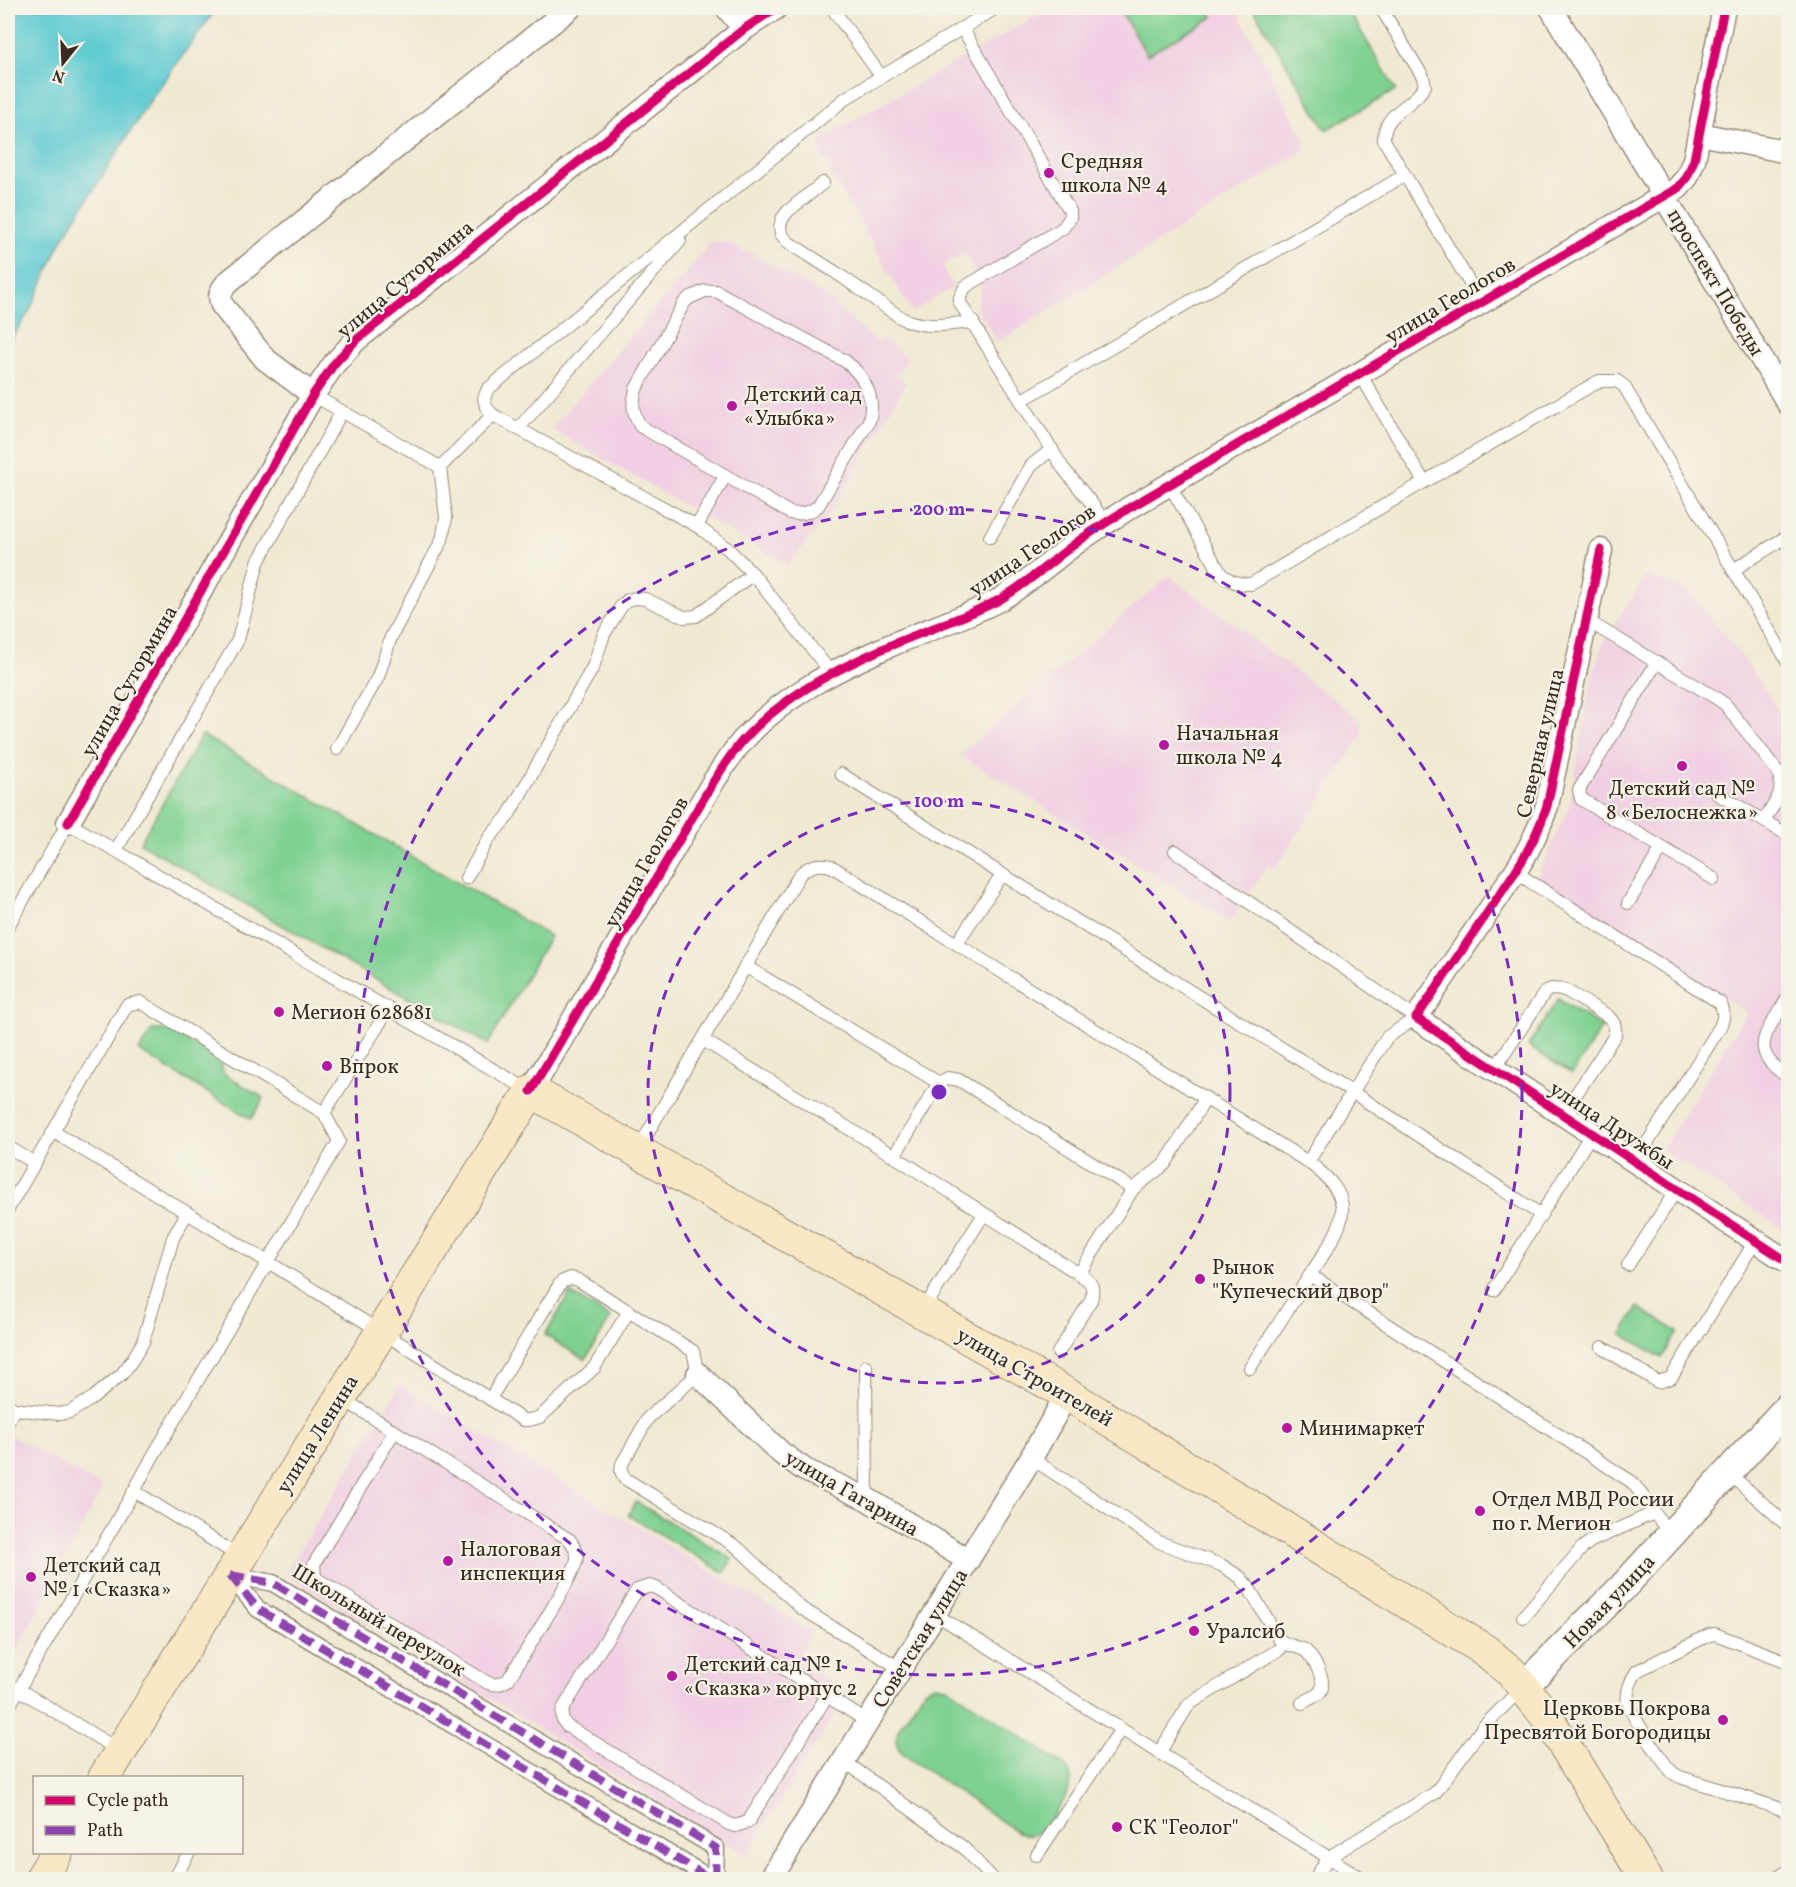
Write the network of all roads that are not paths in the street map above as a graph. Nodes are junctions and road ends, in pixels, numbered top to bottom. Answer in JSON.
{"nodes":[{"id":1,"x":570,"y":8,"type":"edge"},
{"id":2,"x":727,"y":8,"type":"edge"},
{"id":3,"x":776,"y":8,"type":"edge"},
{"id":4,"x":832,"y":8,"type":"edge"},
{"id":5,"x":996,"y":8,"type":"edge"},
{"id":6,"x":1381,"y":8,"type":"edge"},
{"id":7,"x":1551,"y":8,"type":"edge"},
{"id":8,"x":1724,"y":8,"type":"edge"},
{"id":9,"x":962,"y":28,"type":"junction"},
{"id":10,"x":744,"y":29,"type":"junction"},
{"id":11,"x":881,"y":76,"type":"junction"},
{"id":12,"x":1700,"y":135,"type":"junction"},
{"id":13,"x":1788,"y":152,"type":"edge"},
{"id":14,"x":1405,"y":175,"type":"junction"},
{"id":15,"x":823,"y":183,"type":"dead end"},
{"id":16,"x":1665,"y":196,"type":"junction"},
{"id":17,"x":700,"y":218,"type":"junction"},
{"id":18,"x":1480,"y":302,"type":"junction"},
{"id":19,"x":973,"y":322,"type":"junction"},
{"id":20,"x":1360,"y":374,"type":"junction"},
{"id":21,"x":313,"y":395,"type":"junction"},
{"id":22,"x":1022,"y":400,"type":"junction"},
{"id":23,"x":1788,"y":403,"type":"edge"},
{"id":24,"x":341,"y":413,"type":"junction"},
{"id":25,"x":493,"y":415,"type":"junction"},
{"id":26,"x":518,"y":429,"type":"junction"},
{"id":27,"x":1052,"y":449,"type":"junction"},
{"id":28,"x":440,"y":467,"type":"junction"},
{"id":29,"x":725,"y":476,"type":"junction"},
{"id":30,"x":1424,"y":482,"type":"junction"},
{"id":31,"x":1169,"y":484,"type":"junction"},
{"id":32,"x":1105,"y":523,"type":"junction"},
{"id":33,"x":697,"y":526,"type":"junction"},
{"id":34,"x":1788,"y":536,"type":"edge"},
{"id":35,"x":990,"y":537,"type":"dead end"},
{"id":36,"x":1601,"y":550,"type":"dead end"},
{"id":37,"x":1733,"y":570,"type":"junction"},
{"id":38,"x":753,"y":574,"type":"junction"},
{"id":39,"x":1586,"y":620,"type":"junction"},
{"id":40,"x":1657,"y":662,"type":"junction"},
{"id":41,"x":1788,"y":662,"type":"edge"},
{"id":42,"x":832,"y":674,"type":"junction"},
{"id":43,"x":337,"y":749,"type":"dead end"},
{"id":44,"x":841,"y":774,"type":"dead end"},
{"id":45,"x":1716,"y":794,"type":"dead end"},
{"id":46,"x":1764,"y":821,"type":"junction"},
{"id":47,"x":68,"y":823,"type":"junction"},
{"id":48,"x":1788,"y":835,"type":"edge"},
{"id":49,"x":1662,"y":848,"type":"junction"},
{"id":50,"x":116,"y":850,"type":"junction"},
{"id":51,"x":1174,"y":851,"type":"dead end"},
{"id":52,"x":1515,"y":872,"type":"junction"},
{"id":53,"x":1002,"y":874,"type":"junction"},
{"id":54,"x":466,"y":878,"type":"dead end"},
{"id":55,"x":1714,"y":879,"type":"dead end"},
{"id":56,"x":1628,"y":903,"type":"dead end"},
{"id":57,"x":8,"y":926,"type":"edge"},
{"id":58,"x":957,"y":943,"type":"junction"},
{"id":59,"x":745,"y":966,"type":"junction"},
{"id":60,"x":1788,"y":997,"type":"edge"},
{"id":61,"x":389,"y":1008,"type":"junction"},
{"id":62,"x":1416,"y":1018,"type":"junction"},
{"id":63,"x":703,"y":1040,"type":"junction"},
{"id":64,"x":1494,"y":1070,"type":"junction"},
{"id":65,"x":1788,"y":1077,"type":"edge"},
{"id":66,"x":939,"y":1083,"type":"junction"},
{"id":67,"x":531,"y":1091,"type":"junction"},
{"id":68,"x":1352,"y":1092,"type":"junction"},
{"id":69,"x":1206,"y":1098,"type":"junction"},
{"id":70,"x":324,"y":1113,"type":"junction"},
{"id":71,"x":1563,"y":1114,"type":"junction"},
{"id":72,"x":54,"y":1132,"type":"junction"},
{"id":73,"x":1592,"y":1133,"type":"junction"},
{"id":74,"x":8,"y":1147,"type":"edge"},
{"id":75,"x":636,"y":1152,"type":"junction"},
{"id":76,"x":894,"y":1156,"type":"junction"},
{"id":77,"x":1636,"y":1161,"type":"junction"},
{"id":78,"x":1308,"y":1162,"type":"junction"},
{"id":79,"x":35,"y":1163,"type":"junction"},
{"id":80,"x":1133,"y":1189,"type":"junction"},
{"id":81,"x":1677,"y":1189,"type":"junction"},
{"id":82,"x":8,"y":1209,"type":"edge"},
{"id":83,"x":187,"y":1213,"type":"junction"},
{"id":84,"x":984,"y":1214,"type":"junction"},
{"id":85,"x":1540,"y":1214,"type":"junction"},
{"id":86,"x":1756,"y":1240,"type":"junction"},
{"id":87,"x":268,"y":1262,"type":"junction"},
{"id":88,"x":1788,"y":1262,"type":"edge"},
{"id":89,"x":1628,"y":1265,"type":"dead end"},
{"id":90,"x":1080,"y":1274,"type":"junction"},
{"id":91,"x":1310,"y":1275,"type":"junction"},
{"id":92,"x":1494,"y":1290,"type":"dead end"},
{"id":93,"x":629,"y":1311,"type":"junction"},
{"id":94,"x":921,"y":1313,"type":"junction"},
{"id":95,"x":381,"y":1332,"type":"junction"},
{"id":96,"x":1602,"y":1347,"type":"dead end"},
{"id":97,"x":1058,"y":1353,"type":"dead end"},
{"id":98,"x":866,"y":1366,"type":"dead end"},
{"id":99,"x":1250,"y":1368,"type":"dead end"},
{"id":100,"x":698,"y":1374,"type":"junction"},
{"id":101,"x":1067,"y":1395,"type":"junction"},
{"id":102,"x":340,"y":1398,"type":"junction"},
{"id":103,"x":490,"y":1399,"type":"junction"},
{"id":104,"x":11,"y":1407,"type":"edge"},
{"id":105,"x":1788,"y":1407,"type":"edge"},
{"id":106,"x":8,"y":1421,"type":"edge"},
{"id":107,"x":394,"y":1432,"type":"junction"},
{"id":108,"x":1031,"y":1458,"type":"junction"},
{"id":109,"x":1729,"y":1473,"type":"junction"},
{"id":110,"x":134,"y":1491,"type":"junction"},
{"id":111,"x":867,"y":1499,"type":"junction"},
{"id":112,"x":1663,"y":1524,"type":"junction"},
{"id":113,"x":1788,"y":1526,"type":"edge"},
{"id":114,"x":968,"y":1560,"type":"junction"},
{"id":115,"x":235,"y":1566,"type":"junction"},
{"id":116,"x":935,"y":1614,"type":"junction"},
{"id":117,"x":1523,"y":1617,"type":"dead end"},
{"id":118,"x":1284,"y":1643,"type":"junction"},
{"id":119,"x":1788,"y":1662,"type":"edge"},
{"id":120,"x":901,"y":1669,"type":"junction"},
{"id":121,"x":1524,"y":1686,"type":"junction"},
{"id":122,"x":18,"y":1689,"type":"junction"},
{"id":123,"x":827,"y":1696,"type":"junction"},
{"id":124,"x":1302,"y":1703,"type":"dead end"},
{"id":125,"x":8,"y":1708,"type":"edge"},
{"id":126,"x":868,"y":1722,"type":"junction"},
{"id":127,"x":1121,"y":1729,"type":"junction"},
{"id":128,"x":121,"y":1751,"type":"junction"},
{"id":129,"x":1159,"y":1753,"type":"junction"},
{"id":130,"x":844,"y":1761,"type":"junction"},
{"id":131,"x":105,"y":1776,"type":"edge"},
{"id":132,"x":1788,"y":1811,"type":"edge"},
{"id":133,"x":56,"y":1854,"type":"edge"},
{"id":134,"x":188,"y":1854,"type":"edge"},
{"id":135,"x":1037,"y":1855,"type":"dead end"},
{"id":136,"x":1329,"y":1857,"type":"junction"},
{"id":137,"x":1788,"y":1871,"type":"edge"},
{"id":138,"x":40,"y":1880,"type":"edge"},
{"id":139,"x":174,"y":1880,"type":"edge"},
{"id":140,"x":714,"y":1880,"type":"edge"},
{"id":141,"x":771,"y":1880,"type":"edge"},
{"id":142,"x":994,"y":1880,"type":"edge"},
{"id":143,"x":1314,"y":1880,"type":"edge"},
{"id":144,"x":1365,"y":1880,"type":"edge"},
{"id":145,"x":1647,"y":1880,"type":"edge"},
{"id":146,"x":1774,"y":1880,"type":"edge"}],
"edges":[{"from":1,"to":21,"type":"street"},
{"from":2,"to":10,"type":"street"},
{"from":3,"to":10,"type":"street","name":"улица Сутормина"},
{"from":4,"to":11,"type":"lane"},
{"from":5,"to":9,"type":"lane"},
{"from":6,"to":14,"type":"lane"},
{"from":7,"to":16,"type":"street","name":"проспект Победы"},
{"from":8,"to":12,"type":"street"},
{"from":9,"to":11,"type":"lane"},
{"from":9,"to":19,"type":"lane"},
{"from":10,"to":21,"type":"street","name":"улица Сутормина"},
{"from":11,"to":17,"type":"lane"},
{"from":12,"to":13,"type":"street"},
{"from":12,"to":16,"type":"street"},
{"from":14,"to":18,"type":"lane"},
{"from":14,"to":22,"type":"lane"},
{"from":15,"to":19,"type":"lane"},
{"from":16,"to":18,"type":"street","name":"улица Геологов"},
{"from":16,"to":23,"type":"street","name":"проспект Победы"},
{"from":17,"to":25,"type":"lane"},
{"from":17,"to":26,"type":"lane"},
{"from":18,"to":20,"type":"street","name":"улица Геологов"},
{"from":19,"to":22,"type":"lane"},
{"from":20,"to":30,"type":"lane"},
{"from":20,"to":31,"type":"street","name":"улица Геологов"},
{"from":21,"to":24,"type":"lane"},
{"from":21,"to":47,"type":"street","name":"улица Сутормина"},
{"from":22,"to":27,"type":"lane"},
{"from":24,"to":28,"type":"lane"},
{"from":24,"to":50,"type":"lane"},
{"from":25,"to":26,"type":"lane"},
{"from":25,"to":28,"type":"lane"},
{"from":26,"to":33,"type":"lane"},
{"from":27,"to":32,"type":"lane"},
{"from":27,"to":35,"type":"lane"},
{"from":28,"to":43,"type":"lane"},
{"from":29,"to":29,"type":"lane"},
{"from":29,"to":33,"type":"lane"},
{"from":30,"to":31,"type":"lane"},
{"from":30,"to":37,"type":"lane"},
{"from":31,"to":32,"type":"street","name":"улица Геологов"},
{"from":32,"to":42,"type":"street","name":"улица Геологов"},
{"from":33,"to":38,"type":"lane"},
{"from":34,"to":37,"type":"lane"},
{"from":36,"to":39,"type":"street","name":"Северная улица"},
{"from":37,"to":41,"type":"lane"},
{"from":38,"to":42,"type":"lane"},
{"from":38,"to":54,"type":"lane"},
{"from":39,"to":40,"type":"lane"},
{"from":39,"to":52,"type":"street","name":"Северная улица"},
{"from":40,"to":46,"type":"lane"},
{"from":40,"to":49,"type":"lane"},
{"from":42,"to":67,"type":"street","name":"улица Геологов"},
{"from":44,"to":53,"type":"lane"},
{"from":45,"to":46,"type":"lane"},
{"from":46,"to":48,"type":"lane"},
{"from":47,"to":50,"type":"lane"},
{"from":47,"to":57,"type":"lane","name":"улица Сутормина"},
{"from":49,"to":55,"type":"lane"},
{"from":49,"to":56,"type":"lane"},
{"from":50,"to":61,"type":"lane"},
{"from":51,"to":62,"type":"lane"},
{"from":52,"to":62,"type":"street","name":"Северная улица"},
{"from":52,"to":77,"type":"lane"},
{"from":53,"to":58,"type":"lane"},
{"from":53,"to":68,"type":"lane"},
{"from":58,"to":59,"type":"lane"},
{"from":58,"to":69,"type":"lane"},
{"from":59,"to":63,"type":"lane"},
{"from":59,"to":66,"type":"lane"},
{"from":60,"to":65,"type":"lane"},
{"from":61,"to":67,"type":"lane"},
{"from":61,"to":70,"type":"lane"},
{"from":62,"to":64,"type":"street","name":"улица Дружбы"},
{"from":62,"to":68,"type":"lane"},
{"from":63,"to":75,"type":"lane"},
{"from":63,"to":76,"type":"lane"},
{"from":64,"to":71,"type":"street","name":"улица Дружбы"},
{"from":64,"to":71,"type":"lane"},
{"from":66,"to":76,"type":"lane"},
{"from":66,"to":80,"type":"lane"},
{"from":67,"to":75,"type":"main road","name":"улица Строителей"},
{"from":67,"to":95,"type":"main road","name":"улица Ленина"},
{"from":68,"to":78,"type":"lane"},
{"from":68,"to":85,"type":"lane"},
{"from":69,"to":78,"type":"lane"},
{"from":69,"to":80,"type":"lane"},
{"from":70,"to":72,"type":"lane"},
{"from":70,"to":87,"type":"lane"},
{"from":71,"to":73,"type":"street","name":"улица Дружбы"},
{"from":72,"to":79,"type":"lane"},
{"from":72,"to":83,"type":"lane"},
{"from":73,"to":77,"type":"street","name":"улица Дружбы"},
{"from":73,"to":85,"type":"lane"},
{"from":74,"to":79,"type":"lane"},
{"from":75,"to":94,"type":"main road","name":"улица Строителей"},
{"from":76,"to":84,"type":"lane"},
{"from":77,"to":81,"type":"street","name":"улица Дружбы"},
{"from":78,"to":91,"type":"lane"},
{"from":79,"to":82,"type":"lane"},
{"from":80,"to":90,"type":"lane"},
{"from":81,"to":86,"type":"street","name":"улица Дружбы"},
{"from":81,"to":89,"type":"lane"},
{"from":83,"to":87,"type":"lane"},
{"from":83,"to":104,"type":"lane"},
{"from":84,"to":90,"type":"lane"},
{"from":84,"to":94,"type":"lane"},
{"from":85,"to":92,"type":"lane"},
{"from":86,"to":88,"type":"street","name":"улица Дружбы"},
{"from":86,"to":96,"type":"lane"},
{"from":87,"to":95,"type":"lane"},
{"from":87,"to":110,"type":"lane"},
{"from":90,"to":97,"type":"lane"},
{"from":91,"to":99,"type":"lane"},
{"from":91,"to":112,"type":"lane"},
{"from":93,"to":100,"type":"lane","name":"улица Гагарина"},
{"from":93,"to":103,"type":"lane"},
{"from":93,"to":103,"type":"lane","name":"улица Гагарина"},
{"from":94,"to":101,"type":"main road","name":"улица Строителей"},
{"from":95,"to":102,"type":"main road","name":"улица Ленина"},
{"from":95,"to":103,"type":"lane"},
{"from":98,"to":111,"type":"lane"},
{"from":100,"to":111,"type":"street","name":"улица Гагарина"},
{"from":100,"to":120,"type":"lane"},
{"from":101,"to":108,"type":"street","name":"Советская улица"},
{"from":101,"to":121,"type":"main road","name":"улица Строителей"},
{"from":102,"to":107,"type":"lane"},
{"from":102,"to":115,"type":"main road","name":"улица Ленина"},
{"from":104,"to":106,"type":"lane"},
{"from":105,"to":109,"type":"street","name":"Новая улица"},
{"from":107,"to":107,"type":"lane"},
{"from":108,"to":114,"type":"street","name":"Советская улица"},
{"from":108,"to":118,"type":"lane"},
{"from":109,"to":112,"type":"street","name":"Новая улица"},
{"from":109,"to":113,"type":"lane"},
{"from":110,"to":115,"type":"lane"},
{"from":110,"to":122,"type":"lane"},
{"from":111,"to":114,"type":"street","name":"улица Гагарина"},
{"from":112,"to":117,"type":"lane"},
{"from":112,"to":121,"type":"street","name":"Новая улица"},
{"from":114,"to":116,"type":"street","name":"Советская улица"},
{"from":115,"to":128,"type":"main road","name":"улица Ленина"},
{"from":115,"to":140,"type":"street","name":"Школьный переулок"},
{"from":115,"to":140,"type":"street","name":"Школьный переулок"},
{"from":116,"to":120,"type":"street","name":"Советская улица"},
{"from":116,"to":127,"type":"lane"},
{"from":118,"to":124,"type":"lane"},
{"from":118,"to":129,"type":"lane"},
{"from":119,"to":132,"type":"lane"},
{"from":120,"to":126,"type":"street","name":"Советская улица"},
{"from":121,"to":136,"type":"lane"},
{"from":121,"to":145,"type":"main road","name":"улица Строителей"},
{"from":122,"to":125,"type":"lane"},
{"from":122,"to":128,"type":"lane"},
{"from":123,"to":123,"type":"lane"},
{"from":123,"to":126,"type":"lane"},
{"from":126,"to":130,"type":"street","name":"Советская улица"},
{"from":127,"to":129,"type":"lane"},
{"from":127,"to":135,"type":"lane"},
{"from":128,"to":131,"type":"main road","name":"улица Ленина"},
{"from":129,"to":136,"type":"lane"},
{"from":130,"to":141,"type":"street","name":"Советская улица"},
{"from":130,"to":142,"type":"lane"},
{"from":133,"to":138,"type":"main road"},
{"from":134,"to":139,"type":"lane"},
{"from":136,"to":143,"type":"lane"},
{"from":136,"to":144,"type":"lane"},
{"from":137,"to":146,"type":"lane"}]}
